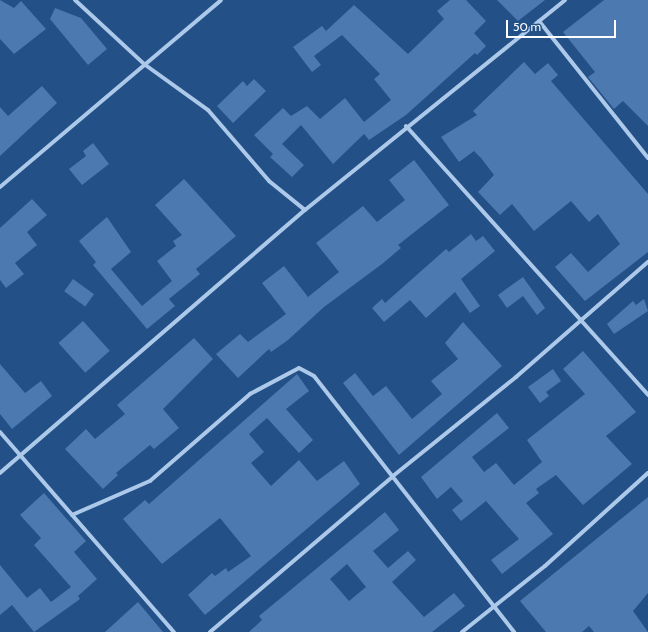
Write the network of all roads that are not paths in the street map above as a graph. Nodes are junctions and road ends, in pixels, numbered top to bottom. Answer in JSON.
{"nodes":[{"id":1,"x":75,"y":0,"type":"edge"},
{"id":2,"x":221,"y":0,"type":"edge"},
{"id":3,"x":565,"y":0,"type":"edge"},
{"id":4,"x":539,"y":21,"type":"junction"},
{"id":5,"x":144,"y":64,"type":"junction"},
{"id":6,"x":406,"y":126,"type":"junction"},
{"id":7,"x":648,"y":158,"type":"edge"},
{"id":8,"x":0,"y":186,"type":"edge"},
{"id":9,"x":305,"y":210,"type":"junction"},
{"id":10,"x":648,"y":262,"type":"edge"},
{"id":11,"x":579,"y":319,"type":"junction"},
{"id":12,"x":648,"y":395,"type":"edge"},
{"id":13,"x":0,"y":432,"type":"edge"},
{"id":14,"x":19,"y":456,"type":"junction"},
{"id":15,"x":0,"y":473,"type":"edge"},
{"id":16,"x":648,"y":473,"type":"edge"},
{"id":17,"x":393,"y":476,"type":"junction"},
{"id":18,"x":72,"y":515,"type":"junction"},
{"id":19,"x":494,"y":604,"type":"junction"},
{"id":20,"x":174,"y":632,"type":"edge"},
{"id":21,"x":210,"y":632,"type":"edge"},
{"id":22,"x":462,"y":632,"type":"edge"},
{"id":23,"x":514,"y":632,"type":"edge"}],
"edges":[{"from":1,"to":5,"type":"street"},
{"from":2,"to":5,"type":"street"},
{"from":3,"to":4,"type":"street"},
{"from":4,"to":6,"type":"street"},
{"from":4,"to":7,"type":"street"},
{"from":5,"to":8,"type":"street"},
{"from":5,"to":9,"type":"street"},
{"from":6,"to":9,"type":"street"},
{"from":6,"to":11,"type":"street"},
{"from":9,"to":14,"type":"street"},
{"from":10,"to":11,"type":"street"},
{"from":11,"to":12,"type":"street"},
{"from":11,"to":17,"type":"street"},
{"from":13,"to":14,"type":"street"},
{"from":14,"to":15,"type":"street"},
{"from":14,"to":18,"type":"street"},
{"from":16,"to":19,"type":"street"},
{"from":17,"to":18,"type":"street"},
{"from":17,"to":19,"type":"street"},
{"from":17,"to":21,"type":"street"},
{"from":18,"to":20,"type":"street"},
{"from":19,"to":22,"type":"street"},
{"from":19,"to":23,"type":"street"}]}
